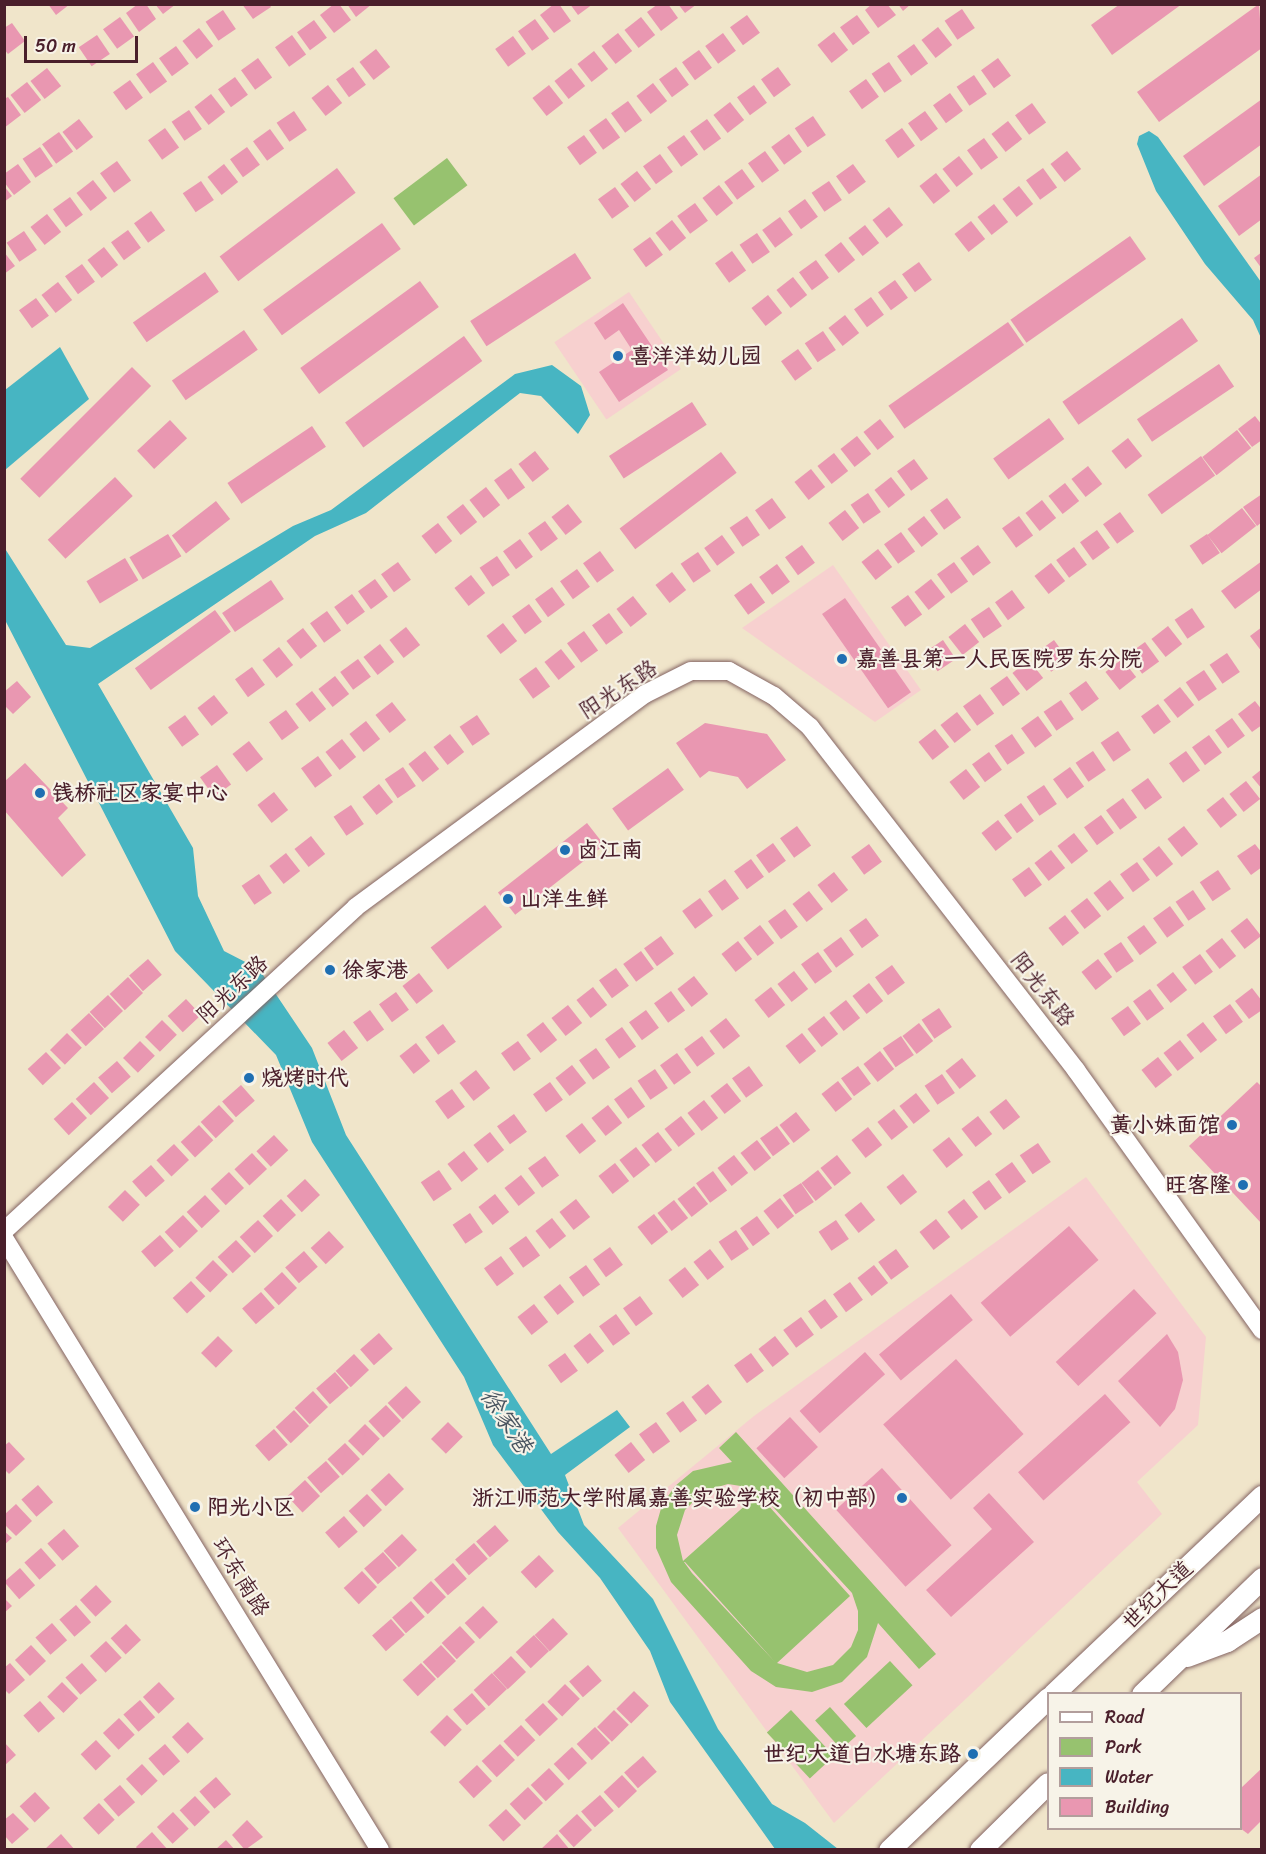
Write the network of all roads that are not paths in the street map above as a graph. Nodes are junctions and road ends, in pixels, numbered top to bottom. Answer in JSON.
{"nodes":[{"id":1,"x":4,"y":1231,"type":"edge"},
{"id":2,"x":4,"y":1238,"type":"edge"},
{"id":3,"x":1262,"y":1330,"type":"edge"},
{"id":4,"x":1262,"y":1481,"type":"edge"},
{"id":5,"x":1262,"y":1496,"type":"edge"},
{"id":6,"x":1243,"y":1513,"type":"junction"},
{"id":7,"x":1262,"y":1578,"type":"edge"},
{"id":8,"x":1262,"y":1618,"type":"edge"},
{"id":9,"x":1178,"y":1659,"type":"junction"},
{"id":10,"x":1055,"y":1692,"type":"edge"},
{"id":11,"x":1144,"y":1692,"type":"edge"},
{"id":12,"x":1047,"y":1699,"type":"edge"},
{"id":13,"x":1047,"y":1784,"type":"edge"},
{"id":14,"x":380,"y":1850,"type":"edge"},
{"id":15,"x":889,"y":1850,"type":"edge"},
{"id":16,"x":980,"y":1850,"type":"edge"}],
"edges":[{"from":1,"to":3,"type":"street","name":"阳光东路"},
{"from":2,"to":14,"type":"street","name":"环东南路"},
{"from":4,"to":6,"type":"main road"},
{"from":5,"to":6,"type":"main road","name":"世纪大道"},
{"from":6,"to":10,"type":"main road","name":"世纪大道"},
{"from":7,"to":9,"type":"main road"},
{"from":8,"to":9,"type":"main road"},
{"from":9,"to":11,"type":"main road"},
{"from":12,"to":15,"type":"main road"},
{"from":13,"to":16,"type":"main road"}]}
